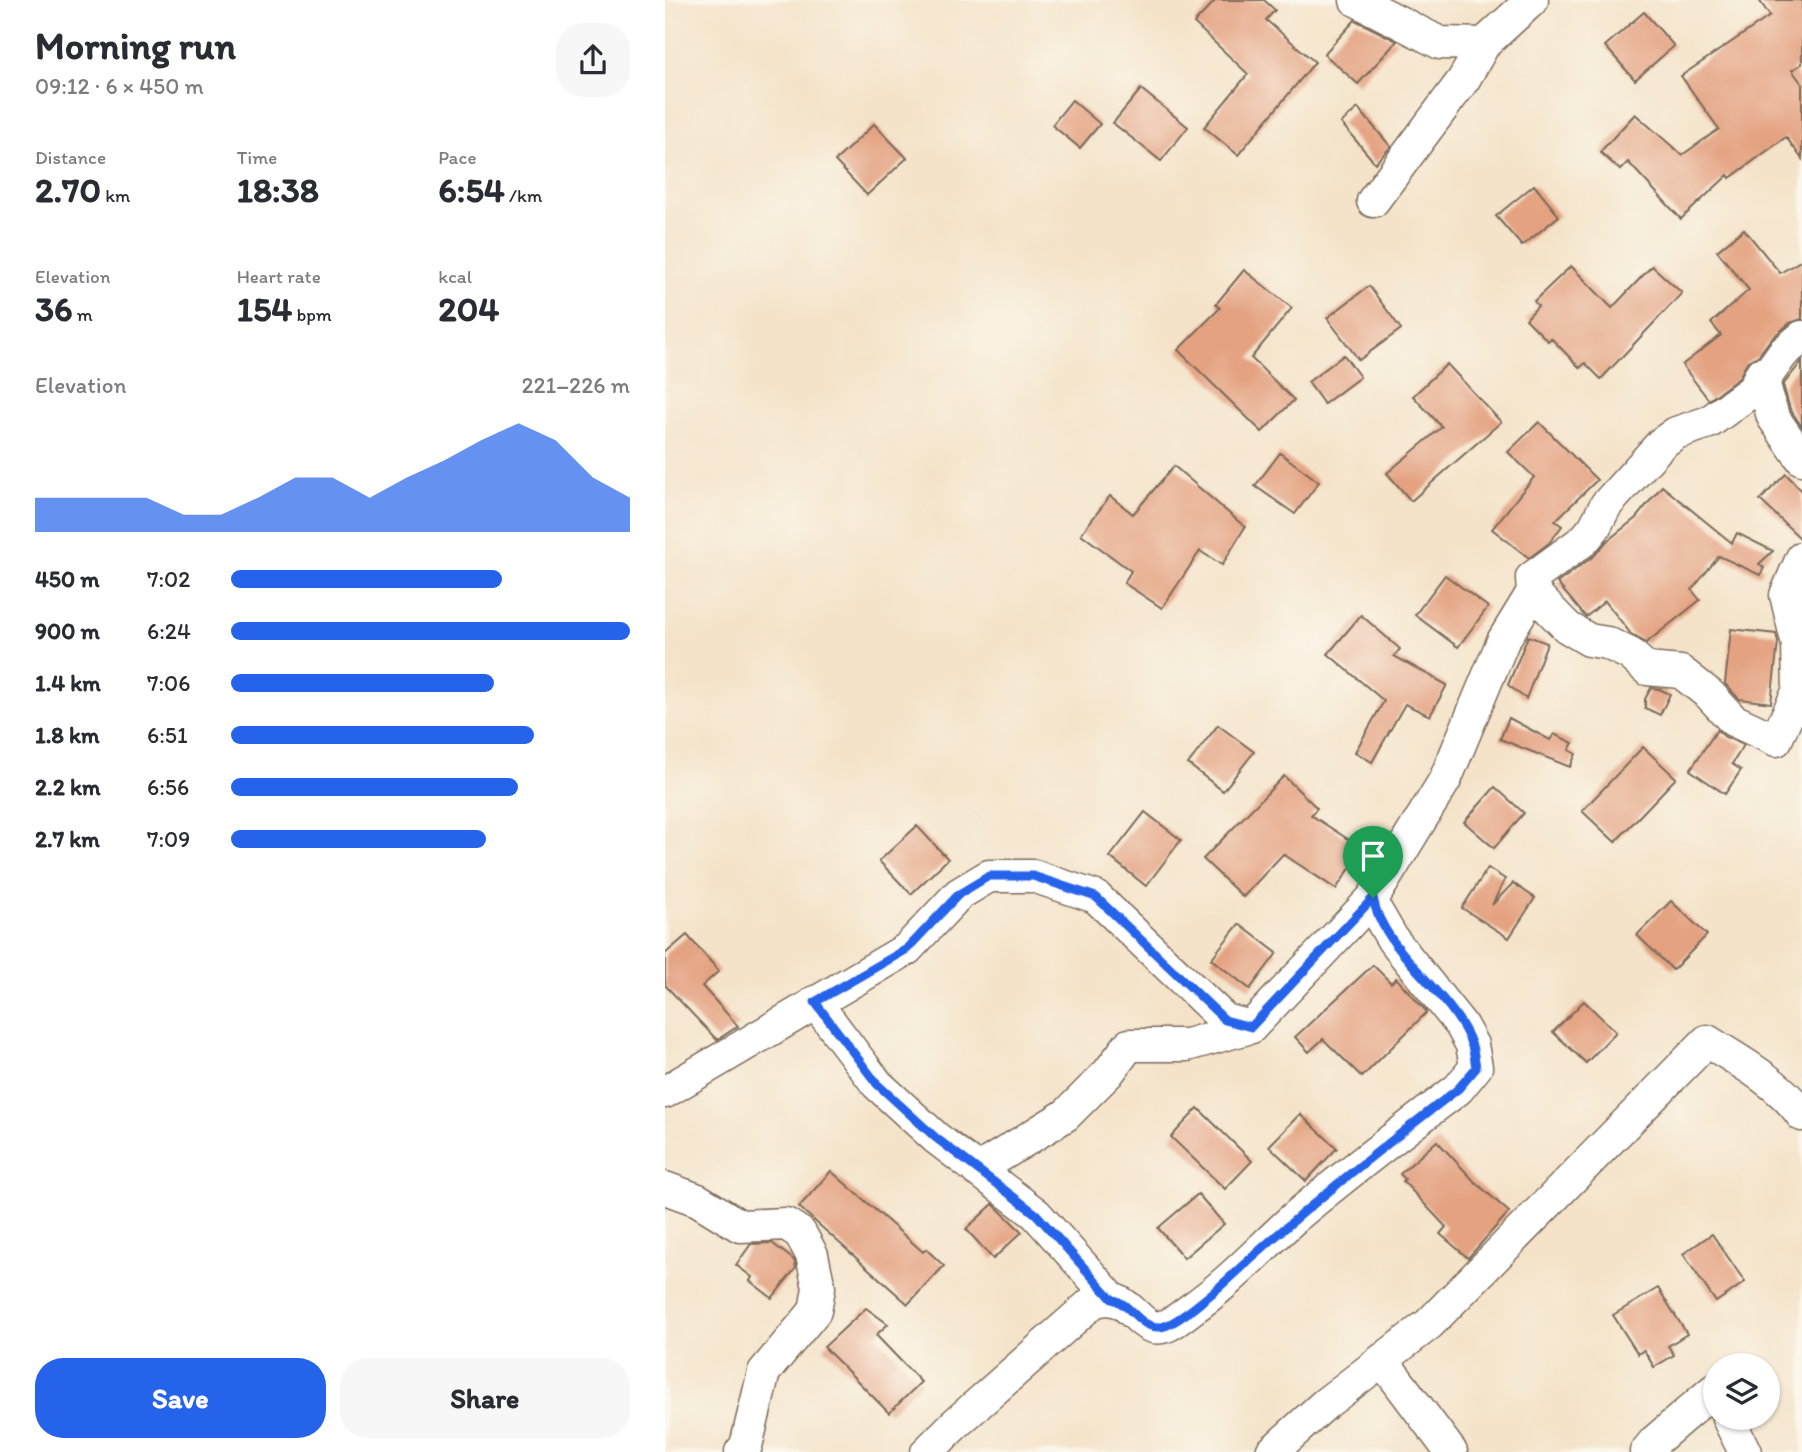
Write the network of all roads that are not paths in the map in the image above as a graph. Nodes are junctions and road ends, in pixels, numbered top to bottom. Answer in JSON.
{"nodes":[{"id":1,"x":1356,"y":0,"type":"edge"},
{"id":2,"x":1532,"y":0,"type":"edge"},
{"id":3,"x":1484,"y":44,"type":"junction"},
{"id":4,"x":1373,"y":201,"type":"dead end"},
{"id":5,"x":1802,"y":337,"type":"edge"},
{"id":6,"x":1761,"y":374,"type":"junction"},
{"id":7,"x":1802,"y":459,"type":"edge"},
{"id":8,"x":1802,"y":558,"type":"edge"},
{"id":9,"x":1533,"y":592,"type":"junction"},
{"id":10,"x":1373,"y":898,"type":"junction"},
{"id":11,"x":815,"y":1002,"type":"junction"},
{"id":12,"x":1251,"y":1027,"type":"junction"},
{"id":13,"x":665,"y":1092,"type":"edge"},
{"id":14,"x":1802,"y":1115,"type":"edge"},
{"id":15,"x":977,"y":1170,"type":"junction"},
{"id":16,"x":665,"y":1188,"type":"edge"},
{"id":17,"x":1112,"y":1299,"type":"junction"},
{"id":18,"x":1382,"y":1360,"type":"junction"},
{"id":19,"x":1703,"y":1400,"type":"edge"},
{"id":20,"x":1734,"y":1430,"type":"edge"},
{"id":21,"x":741,"y":1452,"type":"edge"},
{"id":22,"x":927,"y":1452,"type":"edge"},
{"id":23,"x":1272,"y":1452,"type":"edge"},
{"id":24,"x":1451,"y":1452,"type":"edge"},
{"id":25,"x":1646,"y":1452,"type":"edge"},
{"id":26,"x":1745,"y":1452,"type":"edge"}],
"edges":[{"from":1,"to":3,"type":"street"},
{"from":2,"to":3,"type":"street"},
{"from":3,"to":4,"type":"street"},
{"from":5,"to":6,"type":"street"},
{"from":6,"to":7,"type":"street"},
{"from":6,"to":9,"type":"street"},
{"from":8,"to":9,"type":"street"},
{"from":9,"to":10,"type":"street"},
{"from":10,"to":12,"type":"street"},
{"from":10,"to":17,"type":"street"},
{"from":11,"to":12,"type":"street"},
{"from":11,"to":13,"type":"street"},
{"from":11,"to":15,"type":"street"},
{"from":12,"to":15,"type":"street"},
{"from":14,"to":18,"type":"street"},
{"from":15,"to":17,"type":"street"},
{"from":16,"to":21,"type":"street"},
{"from":17,"to":22,"type":"street"},
{"from":18,"to":23,"type":"street"},
{"from":18,"to":24,"type":"street"},
{"from":19,"to":25,"type":"street"},
{"from":20,"to":26,"type":"street"}]}
